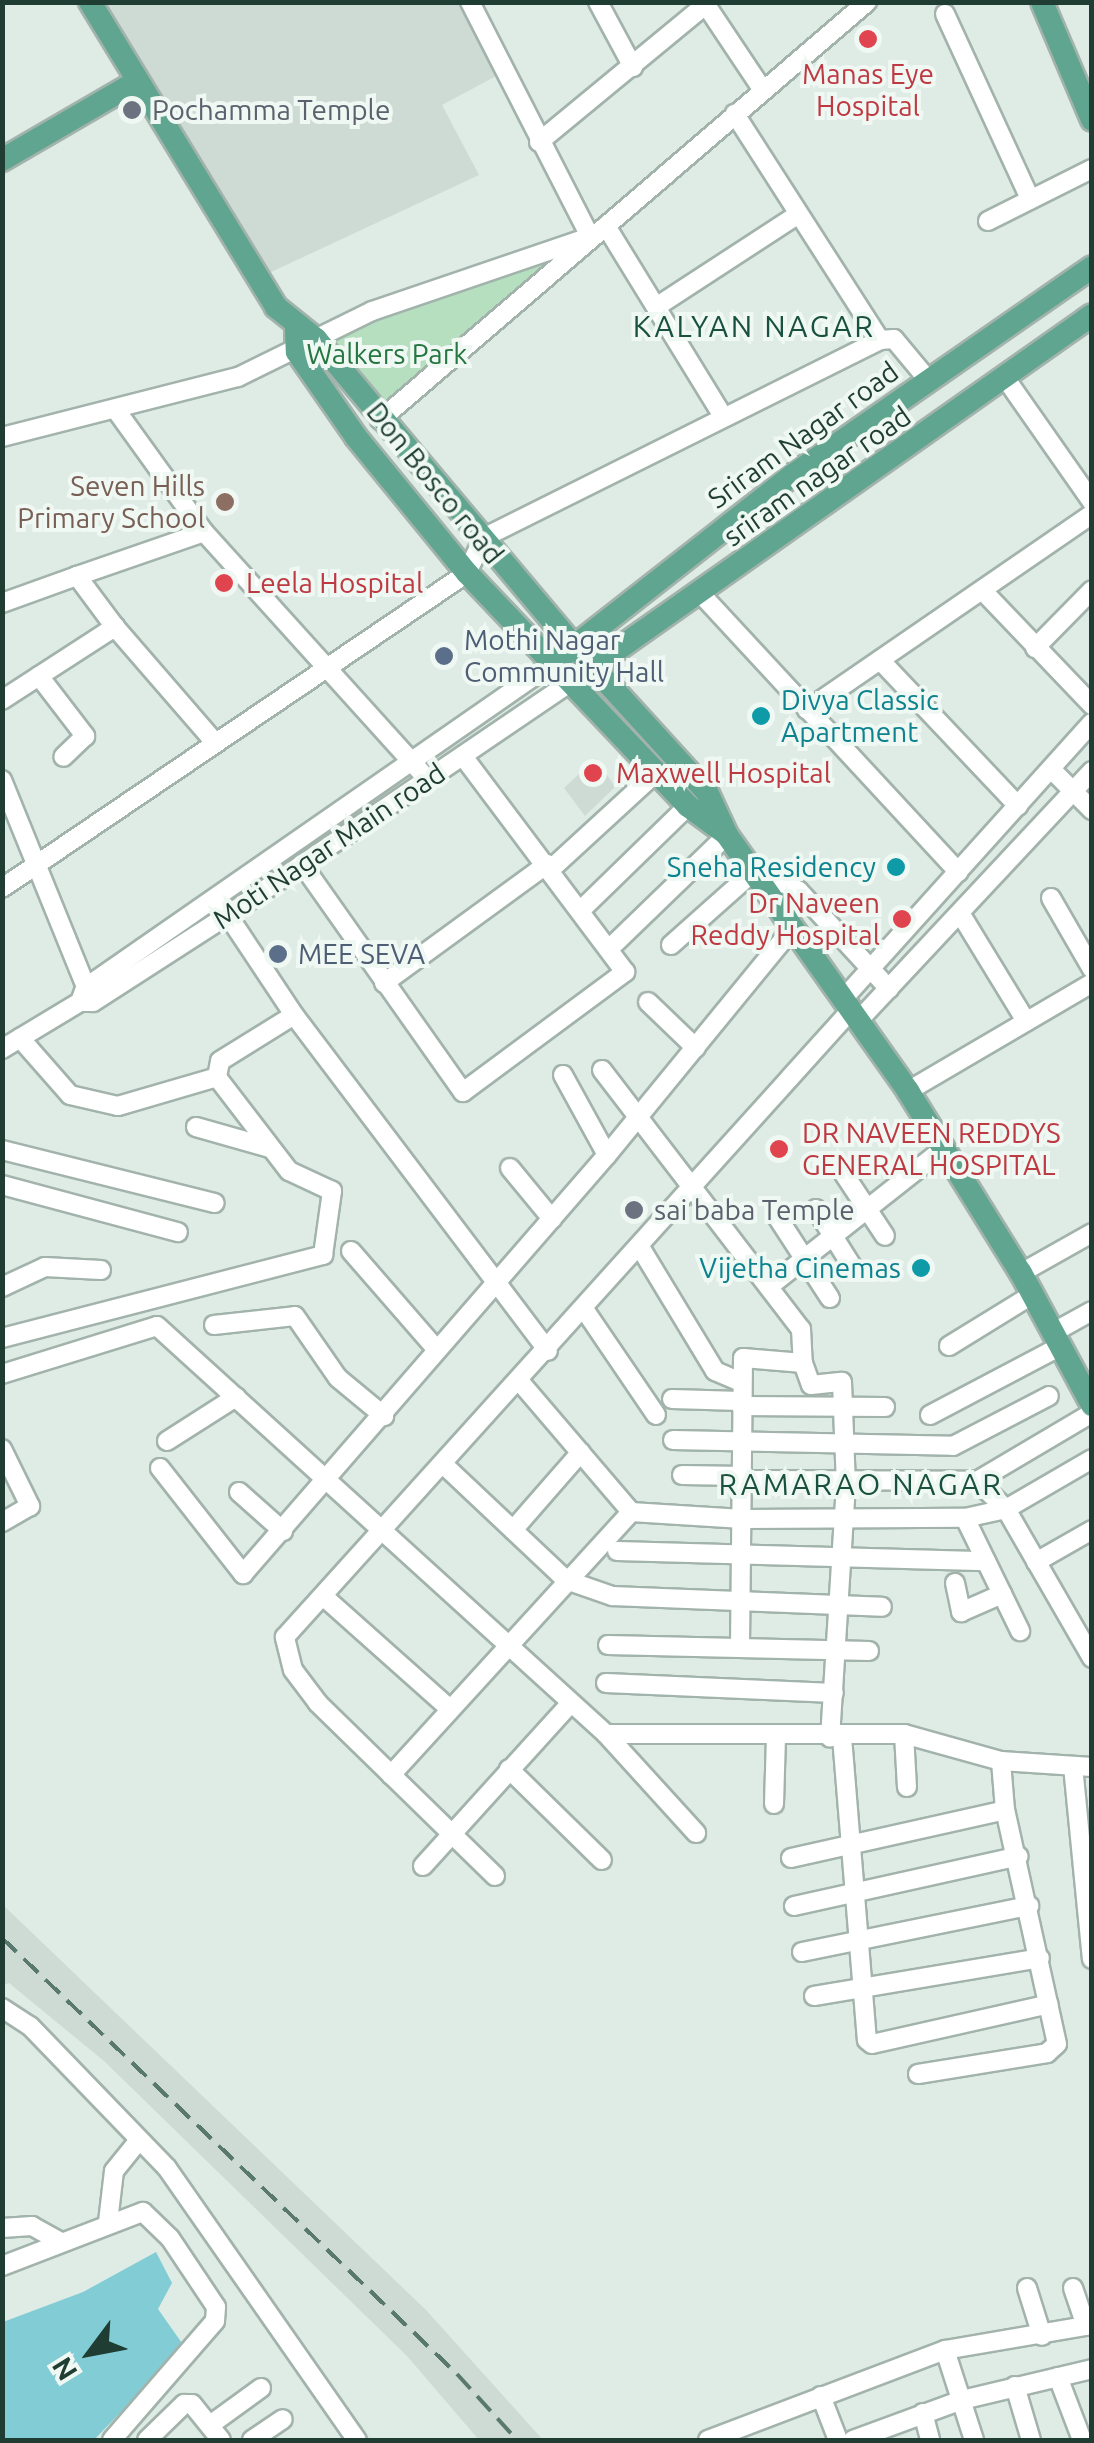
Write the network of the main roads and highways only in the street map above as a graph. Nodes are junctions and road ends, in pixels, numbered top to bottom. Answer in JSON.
{"nodes":[{"id":1,"x":90,"y":2,"type":"edge"},
{"id":2,"x":1042,"y":2,"type":"edge"},
{"id":3,"x":136,"y":82,"type":"junction"},
{"id":4,"x":1092,"y":120,"type":"edge"},
{"id":5,"x":2,"y":160,"type":"edge"},
{"id":6,"x":1092,"y":268,"type":"edge"},
{"id":7,"x":1092,"y":315,"type":"edge"},
{"id":8,"x":303,"y":340,"type":"junction"},
{"id":9,"x":565,"y":654,"type":"junction"},
{"id":10,"x":583,"y":674,"type":"junction"},
{"id":11,"x":728,"y":836,"type":"junction"},
{"id":12,"x":1092,"y":1404,"type":"edge"}],
"edges":[{"from":1,"to":3,"type":"main road"},
{"from":2,"to":4,"type":"main road"},
{"from":3,"to":5,"type":"main road"},
{"from":3,"to":8,"type":"main road"},
{"from":6,"to":9,"type":"main road","name":"Sriram Nagar road"},
{"from":7,"to":10,"type":"main road","name":"sriram nagar road"},
{"from":8,"to":9,"type":"main road","name":"Don Bosco road"},
{"from":8,"to":9,"type":"main road","name":"Don Bosco road"},
{"from":9,"to":10,"type":"main road"},
{"from":10,"to":11,"type":"main road"},
{"from":10,"to":11,"type":"main road"},
{"from":11,"to":12,"type":"main road"}]}
